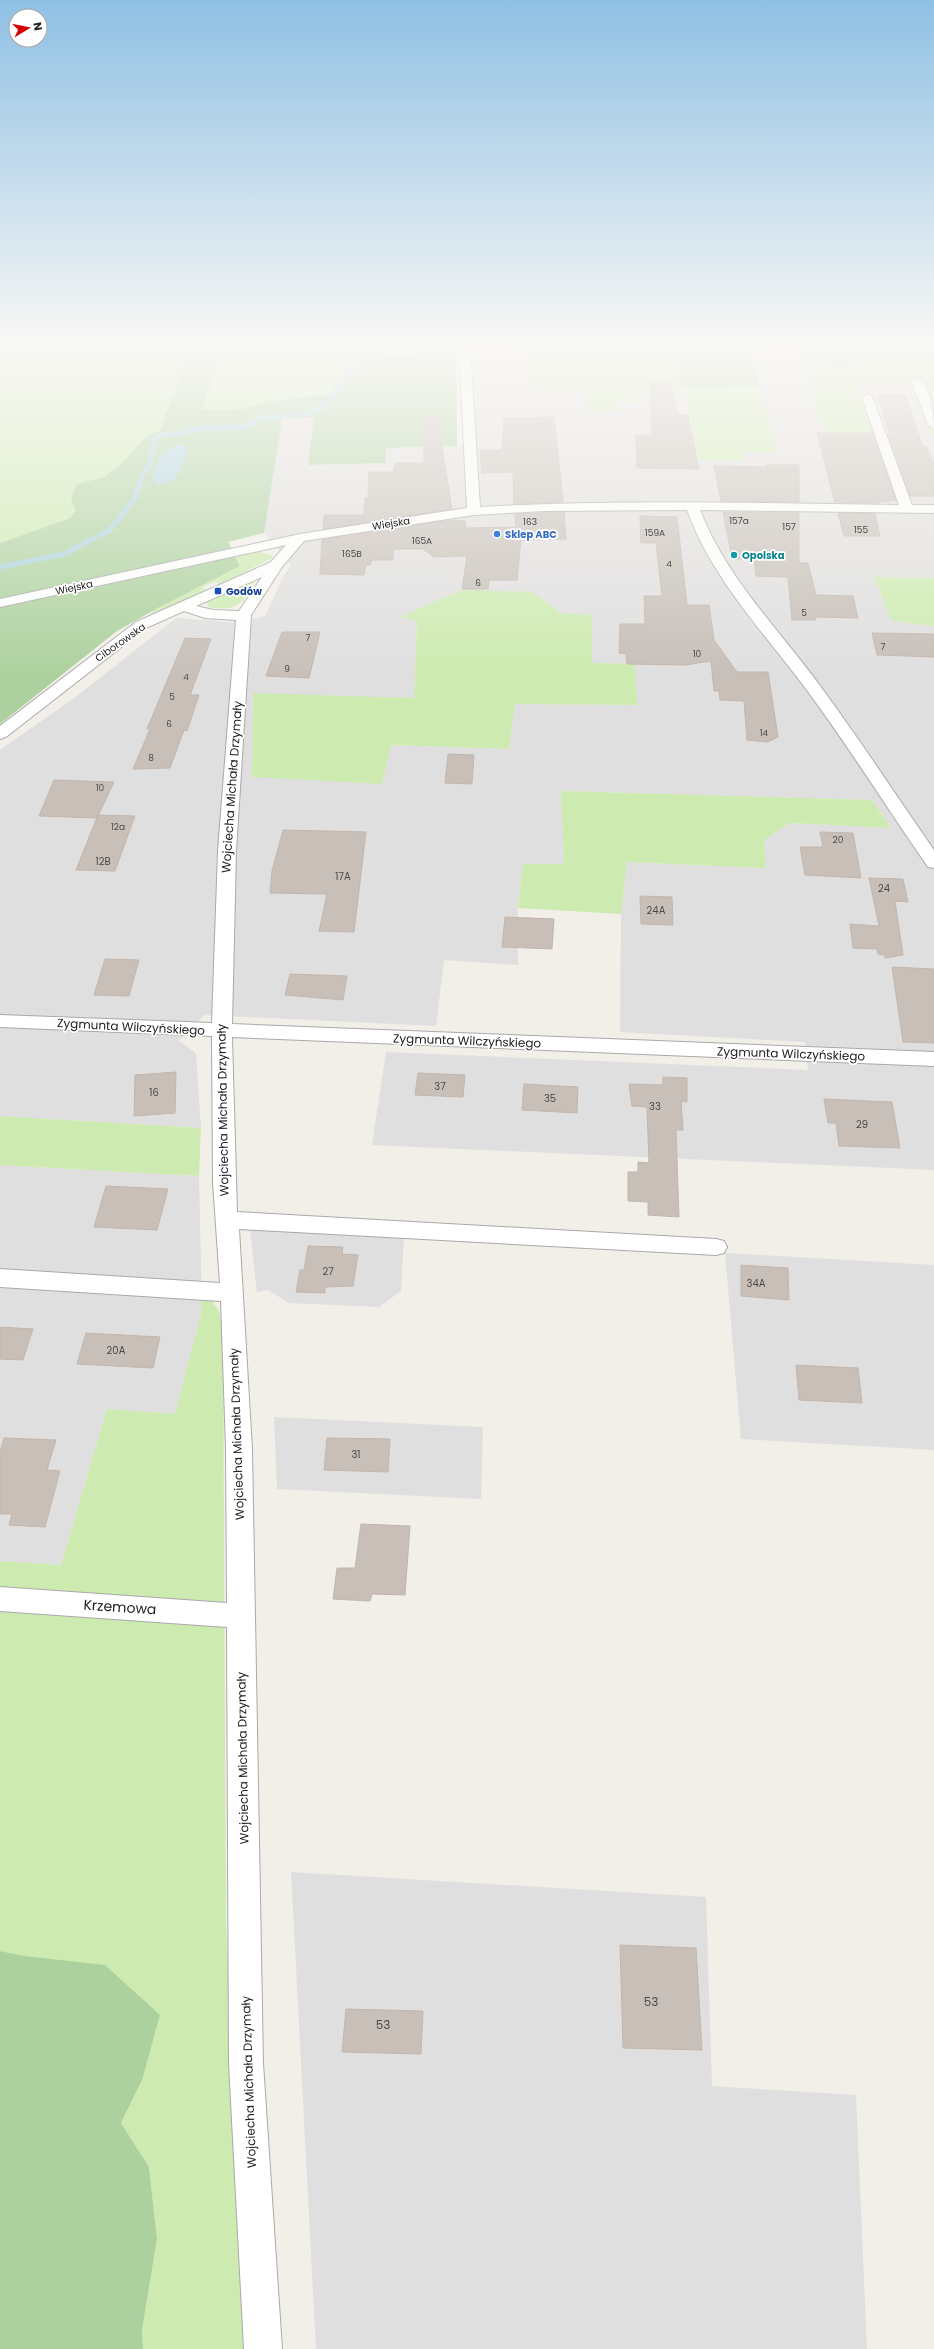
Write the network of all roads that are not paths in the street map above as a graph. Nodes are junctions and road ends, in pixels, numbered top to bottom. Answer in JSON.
{"nodes":[{"id":1,"x":471,"y":458,"type":"edge"},
{"id":2,"x":889,"y":458,"type":"edge"},
{"id":3,"x":692,"y":506,"type":"junction"},
{"id":4,"x":908,"y":509,"type":"junction"},
{"id":5,"x":934,"y":509,"type":"edge"},
{"id":6,"x":474,"y":511,"type":"junction"},
{"id":7,"x":300,"y":538,"type":"junction"},
{"id":8,"x":276,"y":565,"type":"junction"},
{"id":9,"x":0,"y":603,"type":"edge"},
{"id":10,"x":184,"y":605,"type":"junction"},
{"id":11,"x":244,"y":614,"type":"junction"},
{"id":12,"x":0,"y":734,"type":"edge"},
{"id":13,"x":932,"y":859,"type":"edge"},
{"id":14,"x":0,"y":1021,"type":"edge"},
{"id":15,"x":222,"y":1031,"type":"junction"},
{"id":16,"x":934,"y":1060,"type":"edge"},
{"id":17,"x":226,"y":1220,"type":"junction"},
{"id":18,"x":716,"y":1247,"type":"dead end"},
{"id":19,"x":0,"y":1278,"type":"edge"},
{"id":20,"x":232,"y":1293,"type":"junction"},
{"id":21,"x":0,"y":1598,"type":"edge"},
{"id":22,"x":241,"y":1616,"type":"junction"},
{"id":23,"x":263,"y":2349,"type":"edge"}],
"edges":[{"from":1,"to":6,"type":"street"},
{"from":2,"to":4,"type":"street"},
{"from":3,"to":4,"type":"street","name":"Wiejska"},
{"from":3,"to":6,"type":"street","name":"Wiejska"},
{"from":3,"to":13,"type":"street"},
{"from":4,"to":5,"type":"street","name":"Wiejska"},
{"from":6,"to":7,"type":"street","name":"Wiejska"},
{"from":7,"to":8,"type":"street","name":"Wojciecha Michała Drzymały"},
{"from":7,"to":9,"type":"street","name":"Wiejska"},
{"from":8,"to":10,"type":"street","name":"Ciborowska"},
{"from":8,"to":11,"type":"street","name":"Wojciecha Michała Drzymały"},
{"from":10,"to":11,"type":"street"},
{"from":10,"to":12,"type":"street","name":"Ciborowska"},
{"from":11,"to":15,"type":"street","name":"Wojciecha Michała Drzymały"},
{"from":14,"to":15,"type":"street","name":"Zygmunta Wilczyńskiego"},
{"from":15,"to":16,"type":"street","name":"Zygmunta Wilczyńskiego"},
{"from":15,"to":17,"type":"street","name":"Wojciecha Michała Drzymały"},
{"from":17,"to":18,"type":"street"},
{"from":17,"to":20,"type":"street","name":"Wojciecha Michała Drzymały"},
{"from":19,"to":20,"type":"street"},
{"from":20,"to":22,"type":"street","name":"Wojciecha Michała Drzymały"},
{"from":21,"to":22,"type":"street","name":"Krzemowa"},
{"from":22,"to":23,"type":"street","name":"Wojciecha Michała Drzymały"}]}
